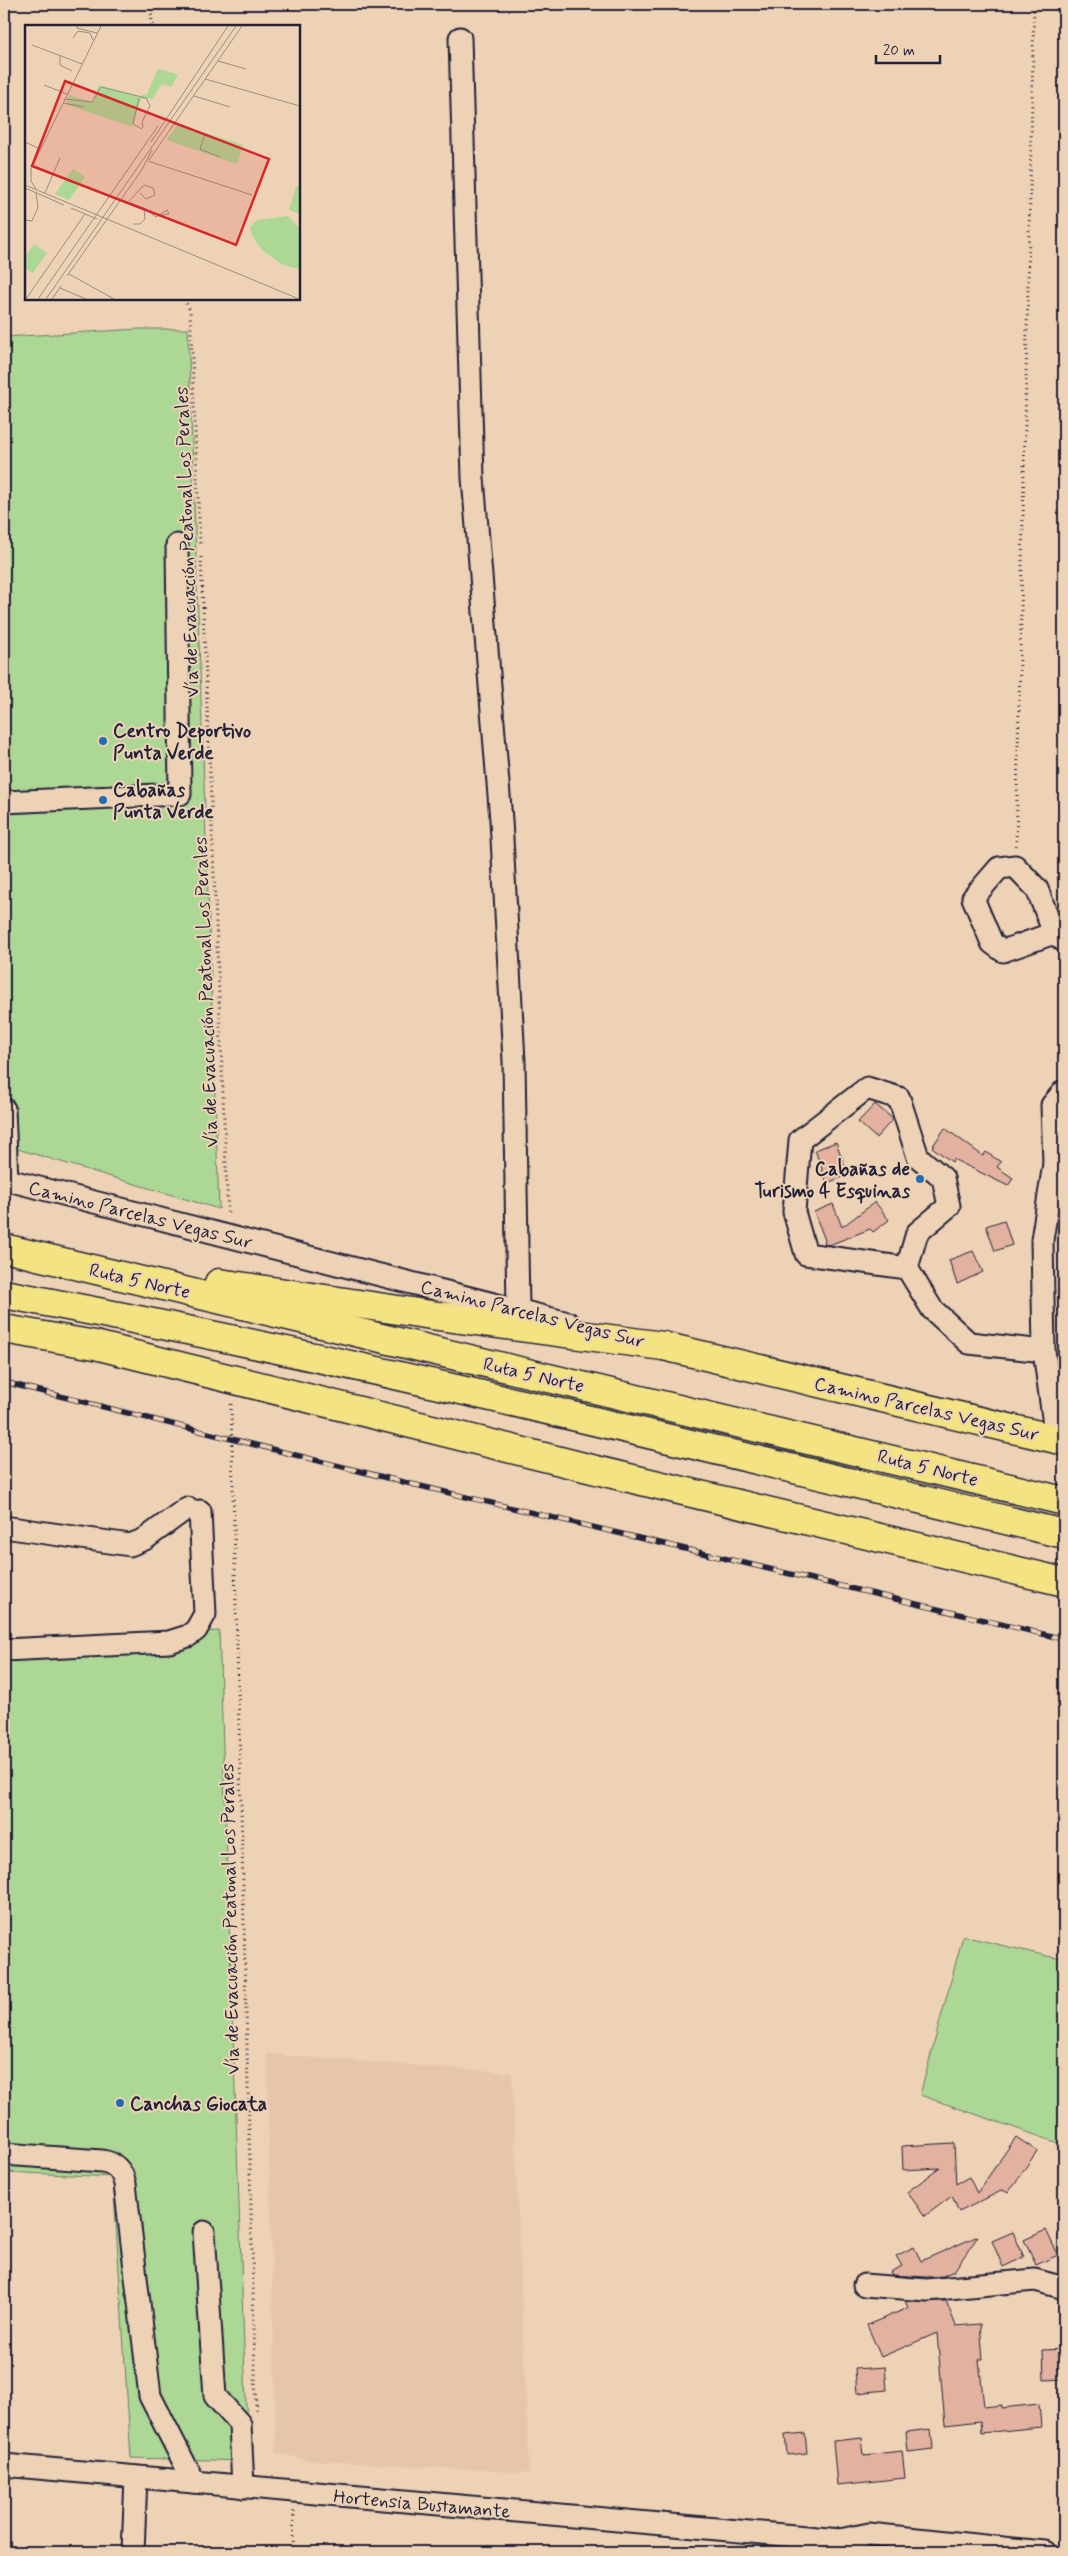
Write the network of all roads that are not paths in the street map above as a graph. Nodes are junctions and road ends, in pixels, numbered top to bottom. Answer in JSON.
{"nodes":[{"id":1,"x":460,"y":38,"type":"dead end"},
{"id":2,"x":177,"y":545,"type":"dead end"},
{"id":3,"x":4,"y":802,"type":"edge"},
{"id":4,"x":1059,"y":937,"type":"edge"},
{"id":5,"x":1064,"y":1091,"type":"edge"},
{"id":6,"x":4,"y":1109,"type":"edge"},
{"id":7,"x":1059,"y":1159,"type":"edge"},
{"id":8,"x":5,"y":1179,"type":"edge"},
{"id":9,"x":4,"y":1248,"type":"edge"},
{"id":10,"x":51,"y":1259,"type":"junction"},
{"id":11,"x":907,"y":1268,"type":"junction"},
{"id":12,"x":4,"y":1294,"type":"edge"},
{"id":13,"x":518,"y":1310,"type":"junction"},
{"id":14,"x":4,"y":1329,"type":"edge"},
{"id":15,"x":663,"y":1346,"type":"junction"},
{"id":16,"x":1044,"y":1351,"type":"junction"},
{"id":17,"x":1060,"y":1440,"type":"edge"},
{"id":18,"x":1064,"y":1501,"type":"edge"},
{"id":19,"x":4,"y":1527,"type":"edge"},
{"id":20,"x":1064,"y":1534,"type":"edge"},
{"id":21,"x":1064,"y":1582,"type":"edge"},
{"id":22,"x":4,"y":1650,"type":"edge"},
{"id":23,"x":4,"y":2154,"type":"edge"},
{"id":24,"x":204,"y":2232,"type":"dead end"},
{"id":25,"x":864,"y":2285,"type":"dead end"},
{"id":26,"x":1064,"y":2288,"type":"edge"},
{"id":27,"x":4,"y":2465,"type":"edge"},
{"id":28,"x":136,"y":2477,"type":"junction"},
{"id":29,"x":194,"y":2482,"type":"junction"},
{"id":30,"x":243,"y":2487,"type":"junction"},
{"id":31,"x":840,"y":2546,"type":"edge"},
{"id":32,"x":133,"y":2552,"type":"edge"},
{"id":33,"x":859,"y":2552,"type":"edge"},
{"id":34,"x":1044,"y":2552,"type":"edge"}],
"edges":[{"from":1,"to":13,"type":"street"},
{"from":2,"to":3,"type":"street"},
{"from":4,"to":4,"type":"street"},
{"from":5,"to":7,"type":"street"},
{"from":6,"to":8,"type":"street"},
{"from":7,"to":16,"type":"street"},
{"from":8,"to":13,"type":"street","name":"Camino Parcelas Vegas Sur"},
{"from":9,"to":10,"type":"main road","name":"Ruta 5 Norte"},
{"from":10,"to":15,"type":"main road"},
{"from":10,"to":18,"type":"main road","name":"Ruta 5 Norte"},
{"from":11,"to":11,"type":"street"},
{"from":11,"to":16,"type":"street"},
{"from":12,"to":20,"type":"main road","name":"Ruta 5 Norte"},
{"from":13,"to":15,"type":"street","name":"Camino Parcelas Vegas Sur"},
{"from":14,"to":21,"type":"main road"},
{"from":15,"to":17,"type":"main road","name":"Camino Parcelas Vegas Sur"},
{"from":16,"to":17,"type":"street"},
{"from":19,"to":22,"type":"street"},
{"from":23,"to":29,"type":"street"},
{"from":24,"to":30,"type":"street"},
{"from":25,"to":26,"type":"street"},
{"from":27,"to":28,"type":"street","name":"Hortensia Bustamante"},
{"from":28,"to":29,"type":"street","name":"Hortensia Bustamante"},
{"from":28,"to":32,"type":"street"},
{"from":29,"to":30,"type":"street","name":"Hortensia Bustamante"},
{"from":30,"to":31,"type":"street","name":"Hortensia Bustamante"},
{"from":31,"to":33,"type":"street","name":"Hortensia Bustamante"},
{"from":31,"to":34,"type":"street","name":"Hortensia Bustamante"}]}
